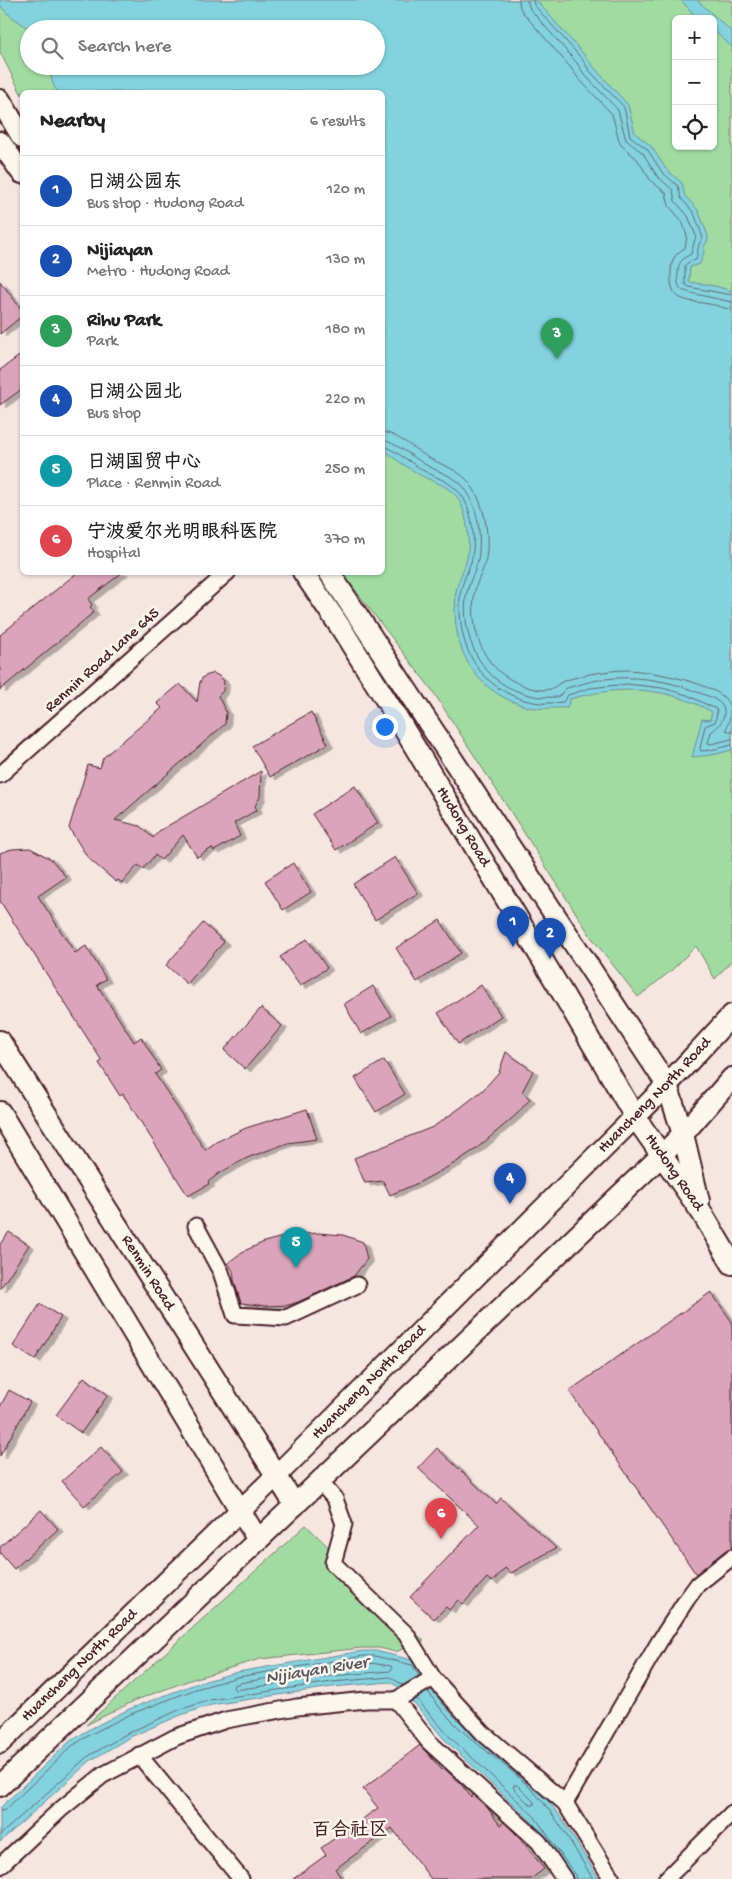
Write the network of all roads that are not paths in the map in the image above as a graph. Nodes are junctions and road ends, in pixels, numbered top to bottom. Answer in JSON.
{"nodes":[{"id":1,"x":0,"y":100,"type":"edge"},
{"id":2,"x":12,"y":129,"type":"edge"},
{"id":3,"x":0,"y":142,"type":"edge"},
{"id":4,"x":20,"y":171,"type":"edge"},
{"id":5,"x":225,"y":575,"type":"edge"},
{"id":6,"x":305,"y":575,"type":"edge"},
{"id":7,"x":331,"y":575,"type":"edge"},
{"id":8,"x":0,"y":775,"type":"edge"},
{"id":9,"x":732,"y":1015,"type":"edge"},
{"id":10,"x":0,"y":1041,"type":"edge"},
{"id":11,"x":732,"y":1078,"type":"edge"},
{"id":12,"x":667,"y":1085,"type":"junction"},
{"id":13,"x":0,"y":1112,"type":"edge"},
{"id":14,"x":635,"y":1117,"type":"junction"},
{"id":15,"x":683,"y":1134,"type":"junction"},
{"id":16,"x":662,"y":1155,"type":"junction"},
{"id":17,"x":702,"y":1213,"type":"junction"},
{"id":18,"x":196,"y":1226,"type":"dead end"},
{"id":19,"x":732,"y":1264,"type":"edge"},
{"id":20,"x":357,"y":1285,"type":"dead end"},
{"id":21,"x":277,"y":1475,"type":"junction"},
{"id":22,"x":320,"y":1482,"type":"junction"},
{"id":23,"x":295,"y":1505,"type":"junction"},
{"id":24,"x":240,"y":1512,"type":"junction"},
{"id":25,"x":258,"y":1540,"type":"junction"},
{"id":26,"x":732,"y":1557,"type":"edge"},
{"id":27,"x":432,"y":1678,"type":"junction"},
{"id":28,"x":396,"y":1699,"type":"junction"},
{"id":29,"x":0,"y":1743,"type":"edge"},
{"id":30,"x":139,"y":1755,"type":"junction"},
{"id":31,"x":0,"y":1786,"type":"edge"},
{"id":32,"x":565,"y":1803,"type":"junction"},
{"id":33,"x":732,"y":1813,"type":"edge"},
{"id":34,"x":0,"y":1866,"type":"edge"},
{"id":35,"x":241,"y":1879,"type":"edge"},
{"id":36,"x":564,"y":1879,"type":"edge"},
{"id":37,"x":612,"y":1879,"type":"edge"},
{"id":38,"x":666,"y":1879,"type":"edge"}],
"edges":[{"from":1,"to":2,"type":"main road"},
{"from":3,"to":4,"type":"main road"},
{"from":5,"to":8,"type":"street","name":"Renmin Road Lane 645"},
{"from":6,"to":14,"type":"main road","name":"Hudong Road"},
{"from":7,"to":12,"type":"main road","name":"Hudong Road"},
{"from":9,"to":12,"type":"main road","name":"Huancheng North Road"},
{"from":10,"to":21,"type":"main road","name":"Renmin Road"},
{"from":11,"to":15,"type":"main road","name":"Huancheng North Road"},
{"from":12,"to":14,"type":"main road","name":"Huancheng North Road"},
{"from":12,"to":15,"type":"main road","name":"Hudong Road"},
{"from":13,"to":24,"type":"main road"},
{"from":14,"to":16,"type":"main road","name":"Hudong Road"},
{"from":14,"to":21,"type":"main road","name":"Huancheng North Road"},
{"from":15,"to":16,"type":"main road","name":"Huancheng North Road"},
{"from":15,"to":17,"type":"main road","name":"Hudong Road"},
{"from":16,"to":17,"type":"main road","name":"Hudong Road"},
{"from":16,"to":22,"type":"main road","name":"Huancheng North Road"},
{"from":17,"to":19,"type":"main road"},
{"from":18,"to":20,"type":"street"},
{"from":21,"to":23,"type":"main road","name":"Renmin Road"},
{"from":21,"to":24,"type":"main road","name":"Huancheng North Road"},
{"from":22,"to":23,"type":"main road","name":"Huancheng North Road"},
{"from":22,"to":27,"type":"street"},
{"from":23,"to":25,"type":"main road","name":"Huancheng North Road"},
{"from":24,"to":25,"type":"main road"},
{"from":24,"to":29,"type":"main road","name":"Huancheng North Road"},
{"from":25,"to":31,"type":"main road","name":"Huancheng North Road"},
{"from":26,"to":32,"type":"street"},
{"from":27,"to":28,"type":"street"},
{"from":27,"to":32,"type":"street"},
{"from":28,"to":30,"type":"street"},
{"from":28,"to":36,"type":"street"},
{"from":30,"to":34,"type":"street"},
{"from":30,"to":35,"type":"street"},
{"from":32,"to":37,"type":"street"},
{"from":33,"to":38,"type":"street"}]}
